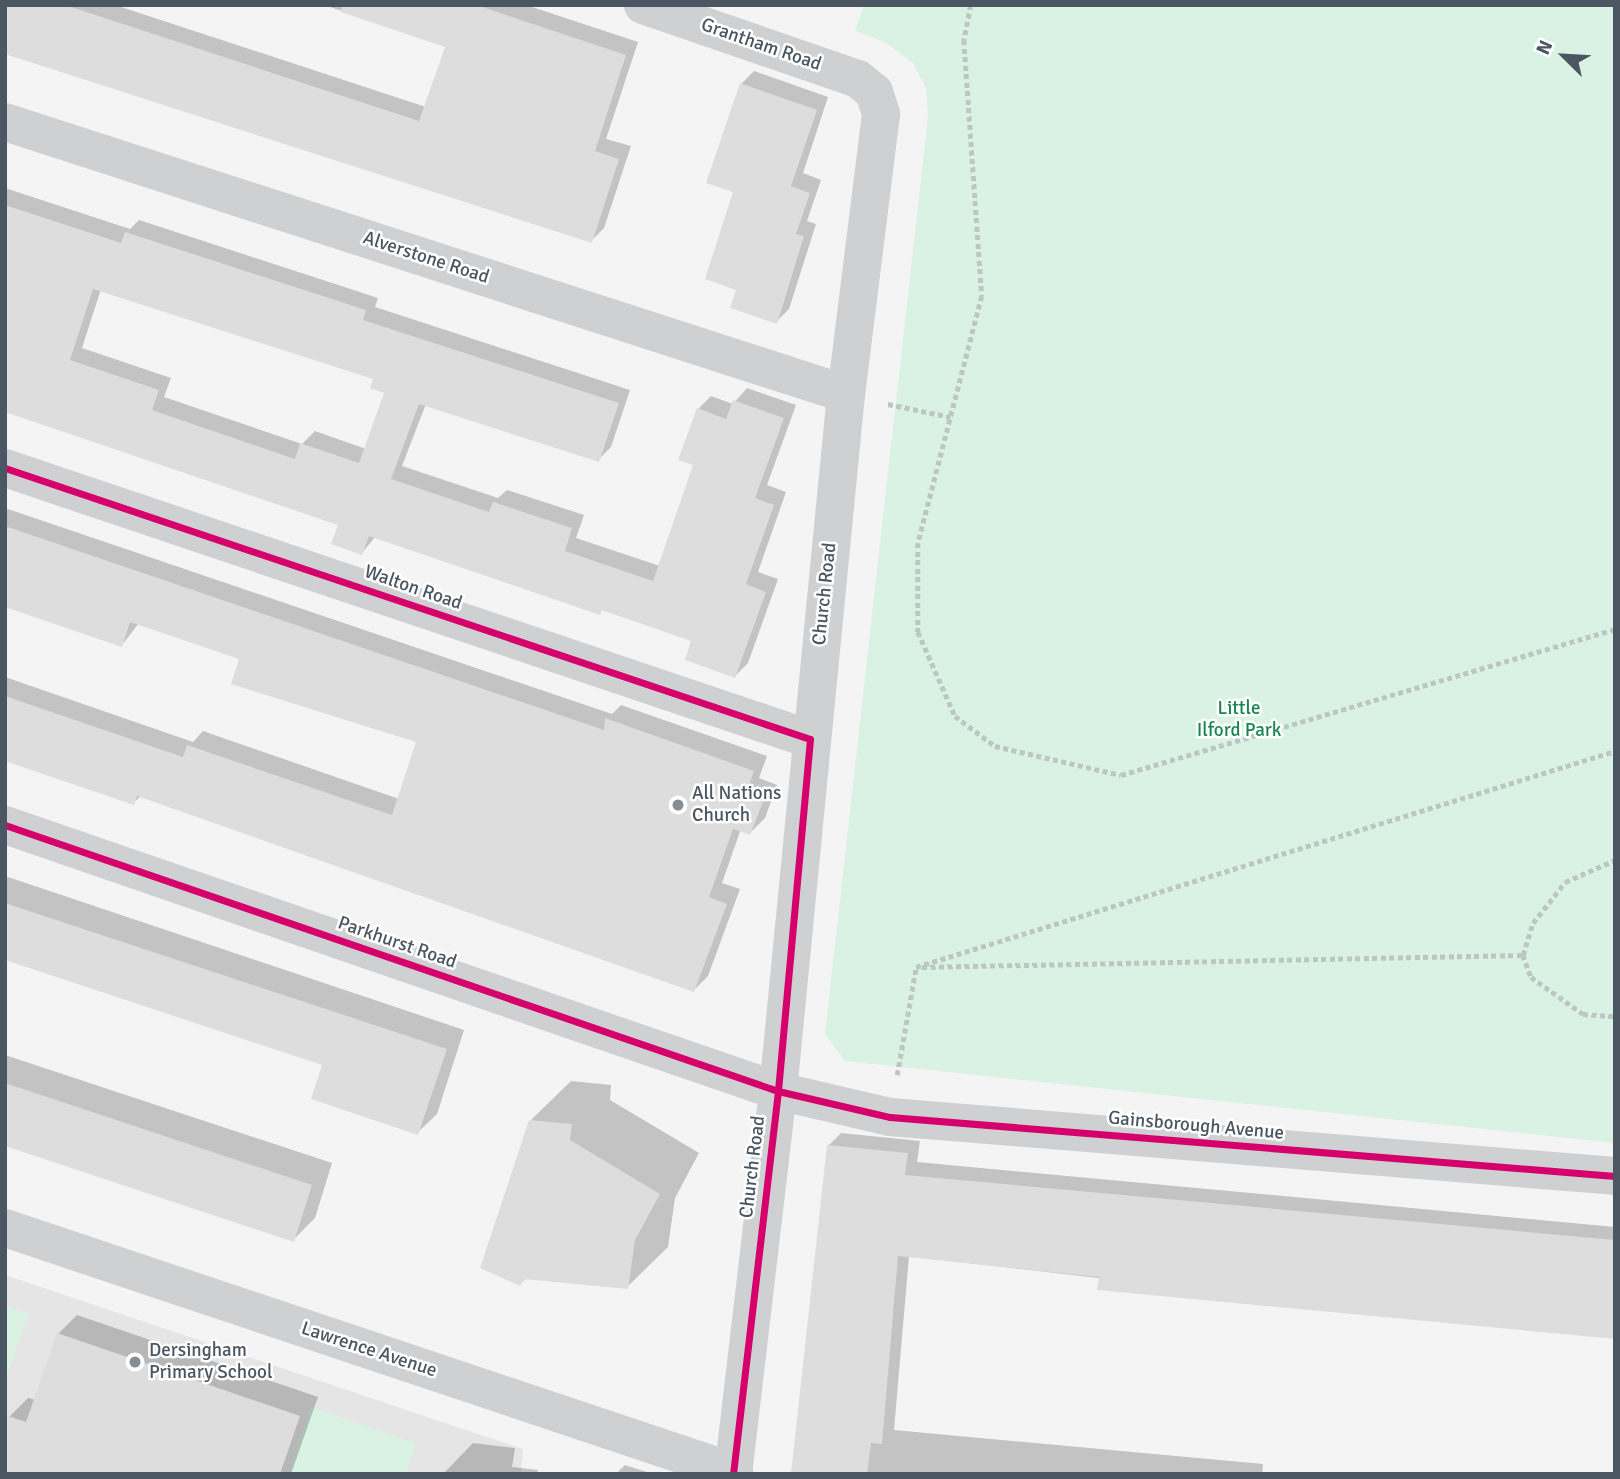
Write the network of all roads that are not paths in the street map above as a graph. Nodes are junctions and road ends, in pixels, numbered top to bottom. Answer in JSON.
{"nodes":[{"id":1,"x":643,"y":5,"type":"edge"},
{"id":2,"x":705,"y":15,"type":"edge"},
{"id":3,"x":874,"y":92,"type":"joint"},
{"id":4,"x":5,"y":122,"type":"edge"},
{"id":5,"x":846,"y":394,"type":"junction"},
{"id":6,"x":5,"y":468,"type":"edge"},
{"id":7,"x":810,"y":739,"type":"junction"},
{"id":8,"x":5,"y":825,"type":"edge"},
{"id":9,"x":778,"y":1091,"type":"junction"},
{"id":10,"x":1615,"y":1177,"type":"edge"},
{"id":11,"x":5,"y":1228,"type":"edge"},
{"id":12,"x":734,"y":1473,"type":"edge"}],
"edges":[{"from":1,"to":2,"type":"street","name":"Grantham Road"},
{"from":2,"to":3,"type":"street","name":"Grantham Road"},
{"from":3,"to":5,"type":"street","name":"Church Road"},
{"from":4,"to":5,"type":"street","name":"Alverstone Road"},
{"from":5,"to":7,"type":"street","name":"Church Road"},
{"from":6,"to":7,"type":"street","name":"Walton Road"},
{"from":7,"to":9,"type":"street","name":"Church Road"},
{"from":8,"to":9,"type":"street","name":"Parkhurst Road"},
{"from":9,"to":10,"type":"street","name":"Gainsborough Avenue"},
{"from":9,"to":12,"type":"street","name":"Church Road"},
{"from":11,"to":12,"type":"street","name":"Lawrence Avenue"}]}
